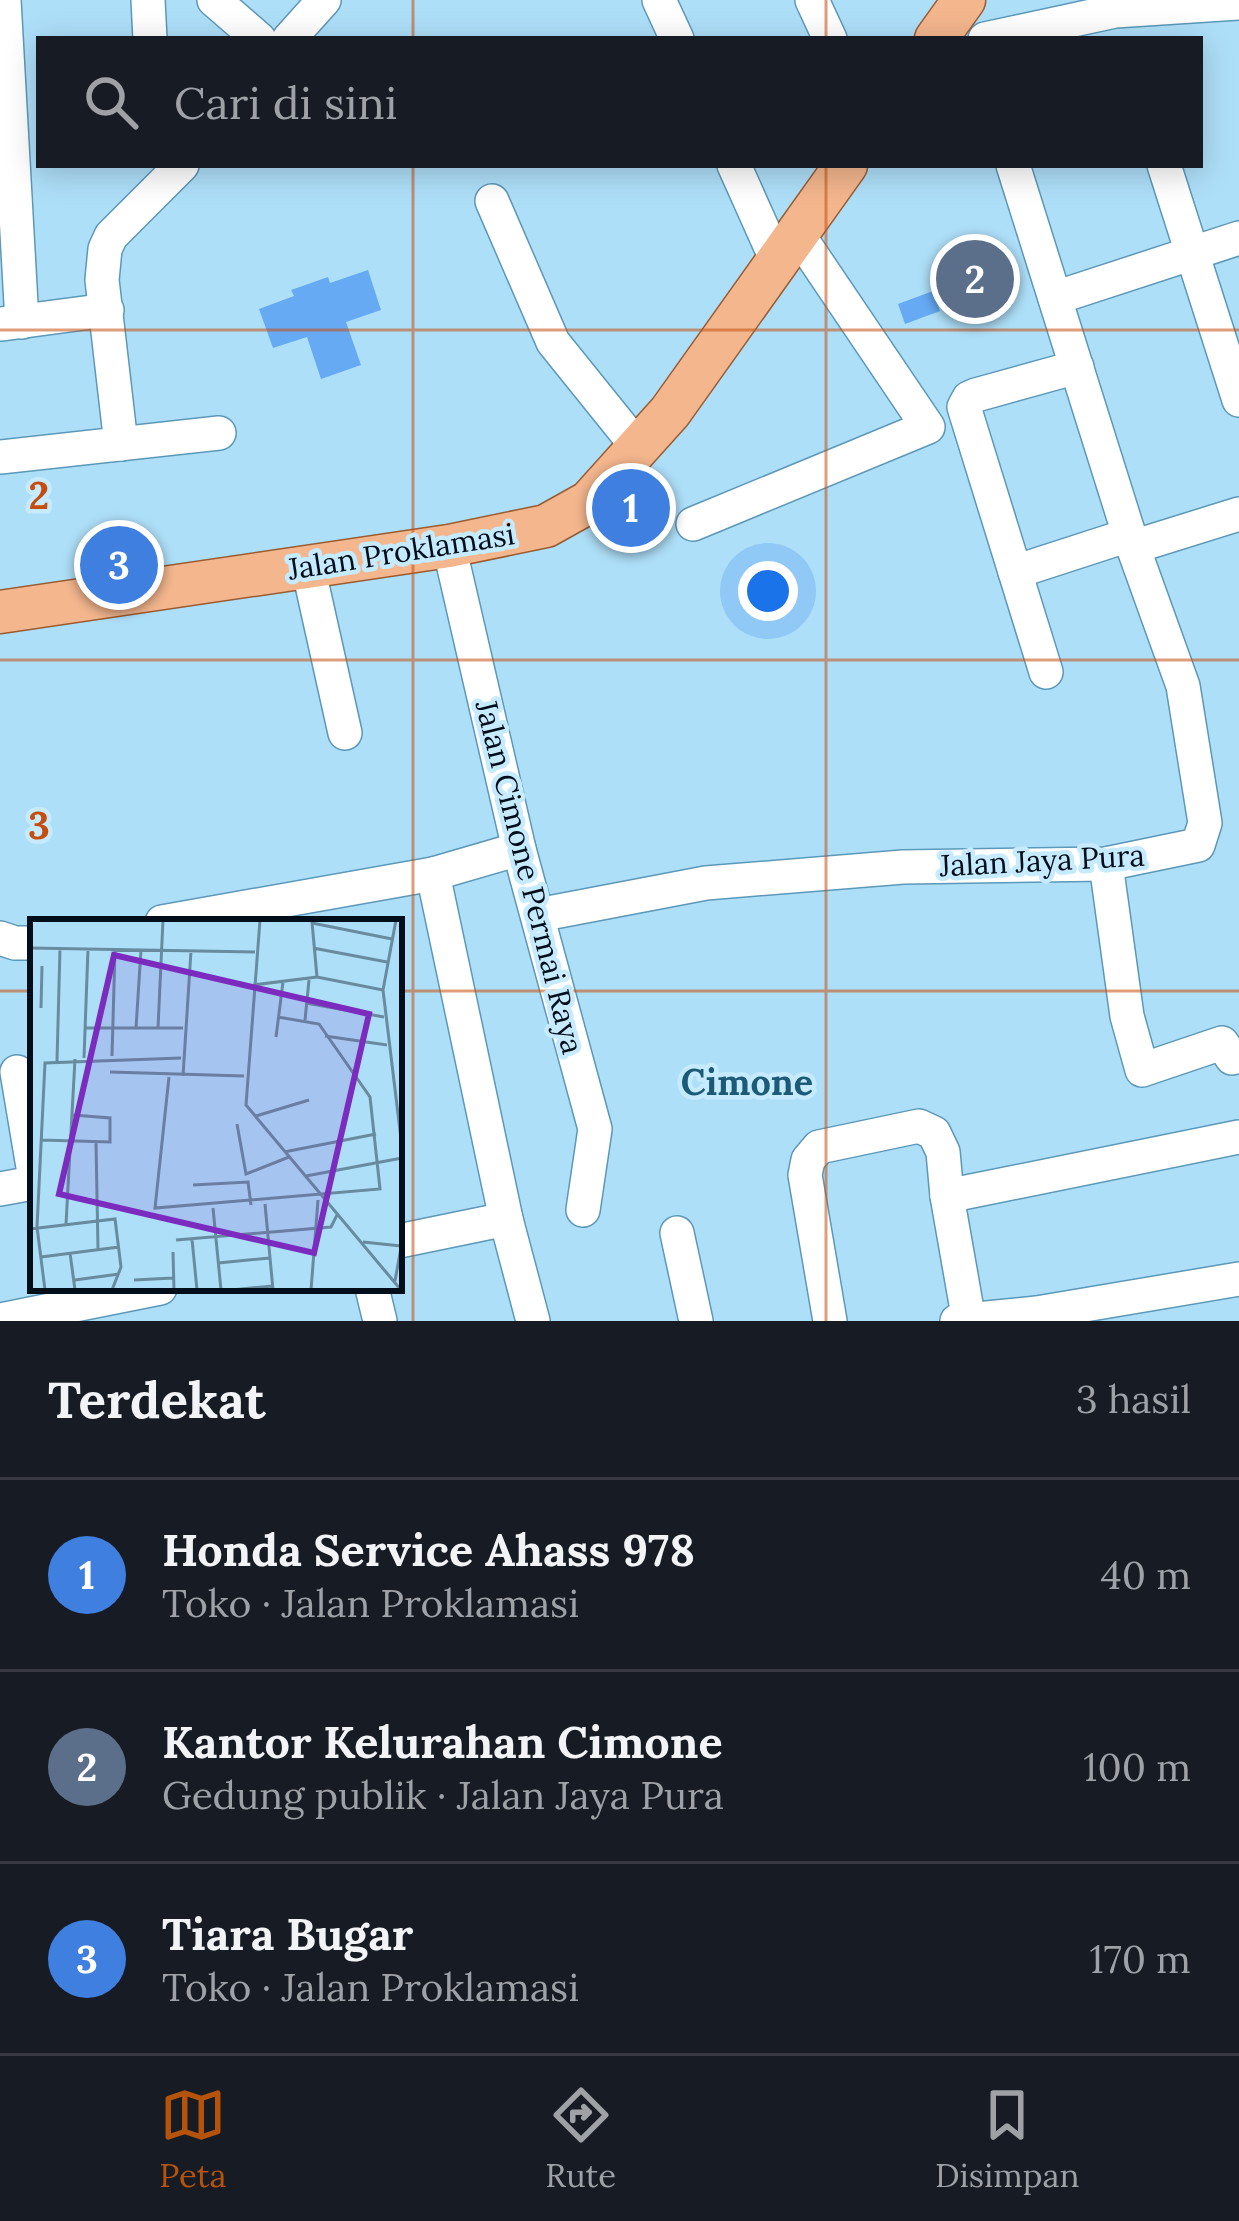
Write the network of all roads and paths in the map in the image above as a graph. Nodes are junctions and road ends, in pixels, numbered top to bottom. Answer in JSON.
{"nodes":[{"id":1,"x":4,"y":0,"type":"edge"},
{"id":2,"x":148,"y":0,"type":"edge"},
{"id":3,"x":214,"y":0,"type":"edge"},
{"id":4,"x":323,"y":0,"type":"edge"},
{"id":5,"x":659,"y":0,"type":"edge"},
{"id":6,"x":812,"y":0,"type":"edge"},
{"id":7,"x":964,"y":0,"type":"edge"},
{"id":8,"x":1239,"y":3,"type":"edge"},
{"id":9,"x":1116,"y":17,"type":"edge"},
{"id":10,"x":150,"y":36,"type":"edge"},
{"id":11,"x":256,"y":36,"type":"edge"},
{"id":12,"x":292,"y":36,"type":"edge"},
{"id":13,"x":676,"y":36,"type":"edge"},
{"id":14,"x":829,"y":36,"type":"edge"},
{"id":15,"x":938,"y":36,"type":"edge"},
{"id":16,"x":973,"y":36,"type":"edge"},
{"id":17,"x":1004,"y":36,"type":"edge"},
{"id":18,"x":736,"y":168,"type":"edge"},
{"id":19,"x":844,"y":168,"type":"edge"},
{"id":20,"x":1014,"y":168,"type":"edge"},
{"id":21,"x":1165,"y":168,"type":"edge"},
{"id":22,"x":158,"y":179,"type":"edge"},
{"id":23,"x":492,"y":201,"type":"dead end"},
{"id":24,"x":1239,"y":238,"type":"edge"},
{"id":25,"x":787,"y":247,"type":"junction"},
{"id":26,"x":1192,"y":254,"type":"junction"},
{"id":27,"x":1055,"y":298,"type":"junction"},
{"id":28,"x":107,"y":310,"type":"junction"},
{"id":29,"x":11,"y":324,"type":"edge"},
{"id":30,"x":1077,"y":367,"type":"junction"},
{"id":31,"x":1239,"y":400,"type":"edge"},
{"id":32,"x":219,"y":433,"type":"dead end"},
{"id":33,"x":121,"y":444,"type":"junction"},
{"id":34,"x":640,"y":450,"type":"junction"},
{"id":35,"x":0,"y":457,"type":"edge"},
{"id":36,"x":1239,"y":514,"type":"edge"},
{"id":37,"x":693,"y":524,"type":"dead end"},
{"id":38,"x":1131,"y":541,"type":"junction"},
{"id":39,"x":449,"y":546,"type":"junction"},
{"id":40,"x":308,"y":567,"type":"junction"},
{"id":41,"x":1015,"y":572,"type":"junction"},
{"id":42,"x":0,"y":612,"type":"edge"},
{"id":43,"x":1046,"y":672,"type":"dead end"},
{"id":44,"x":345,"y":734,"type":"dead end"},
{"id":45,"x":520,"y":849,"type":"junction"},
{"id":46,"x":1106,"y":864,"type":"junction"},
{"id":47,"x":433,"y":874,"type":"junction"},
{"id":48,"x":284,"y":912,"type":"edge"},
{"id":49,"x":538,"y":915,"type":"junction"},
{"id":50,"x":198,"y":919,"type":"edge"},
{"id":51,"x":0,"y":938,"type":"edge"},
{"id":52,"x":30,"y":943,"type":"edge"},
{"id":53,"x":1239,"y":1056,"type":"edge"},
{"id":54,"x":16,"y":1072,"type":"edge"},
{"id":55,"x":1239,"y":1137,"type":"edge"},
{"id":56,"x":30,"y":1150,"type":"edge"},
{"id":57,"x":30,"y":1184,"type":"edge"},
{"id":58,"x":0,"y":1189,"type":"edge"},
{"id":59,"x":946,"y":1196,"type":"junction"},
{"id":60,"x":583,"y":1210,"type":"dead end"},
{"id":61,"x":506,"y":1220,"type":"junction"},
{"id":62,"x":677,"y":1233,"type":"dead end"},
{"id":63,"x":402,"y":1239,"type":"edge"},
{"id":64,"x":1239,"y":1279,"type":"edge"},
{"id":65,"x":145,"y":1291,"type":"edge"},
{"id":66,"x":373,"y":1291,"type":"edge"},
{"id":67,"x":0,"y":1320,"type":"edge"},
{"id":68,"x":965,"y":1320,"type":"edge"},
{"id":69,"x":380,"y":1321,"type":"edge"},
{"id":70,"x":533,"y":1321,"type":"edge"},
{"id":71,"x":696,"y":1321,"type":"edge"},
{"id":72,"x":830,"y":1321,"type":"edge"}],
"edges":[{"from":1,"to":29,"type":"street"},
{"from":2,"to":10,"type":"street"},
{"from":3,"to":11,"type":"street"},
{"from":4,"to":12,"type":"street"},
{"from":5,"to":13,"type":"street"},
{"from":6,"to":14,"type":"street"},
{"from":7,"to":15,"type":"main road"},
{"from":7,"to":16,"type":"street"},
{"from":8,"to":9,"type":"street"},
{"from":9,"to":17,"type":"street"},
{"from":18,"to":25,"type":"street"},
{"from":19,"to":25,"type":"main road","name":"Jalan Proklamasi"},
{"from":20,"to":27,"type":"street","name":"Jalan Jaya Pura"},
{"from":21,"to":26,"type":"street"},
{"from":22,"to":28,"type":"street"},
{"from":23,"to":34,"type":"street"},
{"from":24,"to":26,"type":"street"},
{"from":25,"to":34,"type":"main road","name":"Jalan Proklamasi"},
{"from":25,"to":37,"type":"street"},
{"from":26,"to":27,"type":"street"},
{"from":26,"to":31,"type":"street"},
{"from":27,"to":30,"type":"street","name":"Jalan Jaya Pura"},
{"from":28,"to":29,"type":"street"},
{"from":28,"to":33,"type":"street"},
{"from":30,"to":38,"type":"street","name":"Jalan Jaya Pura"},
{"from":30,"to":41,"type":"street"},
{"from":32,"to":33,"type":"street"},
{"from":33,"to":35,"type":"street"},
{"from":34,"to":39,"type":"main road","name":"Jalan Proklamasi"},
{"from":36,"to":38,"type":"street"},
{"from":38,"to":41,"type":"street"},
{"from":38,"to":46,"type":"street","name":"Jalan Jaya Pura"},
{"from":39,"to":40,"type":"main road","name":"Jalan Proklamasi"},
{"from":39,"to":45,"type":"street","name":"Jalan Cimone Permai Raya"},
{"from":40,"to":42,"type":"main road","name":"Jalan Proklamasi"},
{"from":40,"to":44,"type":"street"},
{"from":41,"to":43,"type":"street"},
{"from":45,"to":47,"type":"street"},
{"from":45,"to":49,"type":"street","name":"Jalan Cimone Permai Raya"},
{"from":46,"to":49,"type":"street","name":"Jalan Jaya Pura"},
{"from":46,"to":53,"type":"street"},
{"from":47,"to":48,"type":"street"},
{"from":47,"to":61,"type":"street"},
{"from":48,"to":50,"type":"street"},
{"from":49,"to":60,"type":"street","name":"Jalan Cimone Permai Raya"},
{"from":51,"to":52,"type":"street"},
{"from":54,"to":56,"type":"street"},
{"from":55,"to":59,"type":"street"},
{"from":57,"to":58,"type":"street"},
{"from":59,"to":68,"type":"street"},
{"from":59,"to":72,"type":"street"},
{"from":61,"to":63,"type":"street"},
{"from":61,"to":70,"type":"street"},
{"from":62,"to":71,"type":"street"},
{"from":64,"to":68,"type":"street"},
{"from":65,"to":67,"type":"street"},
{"from":66,"to":69,"type":"street"}]}
